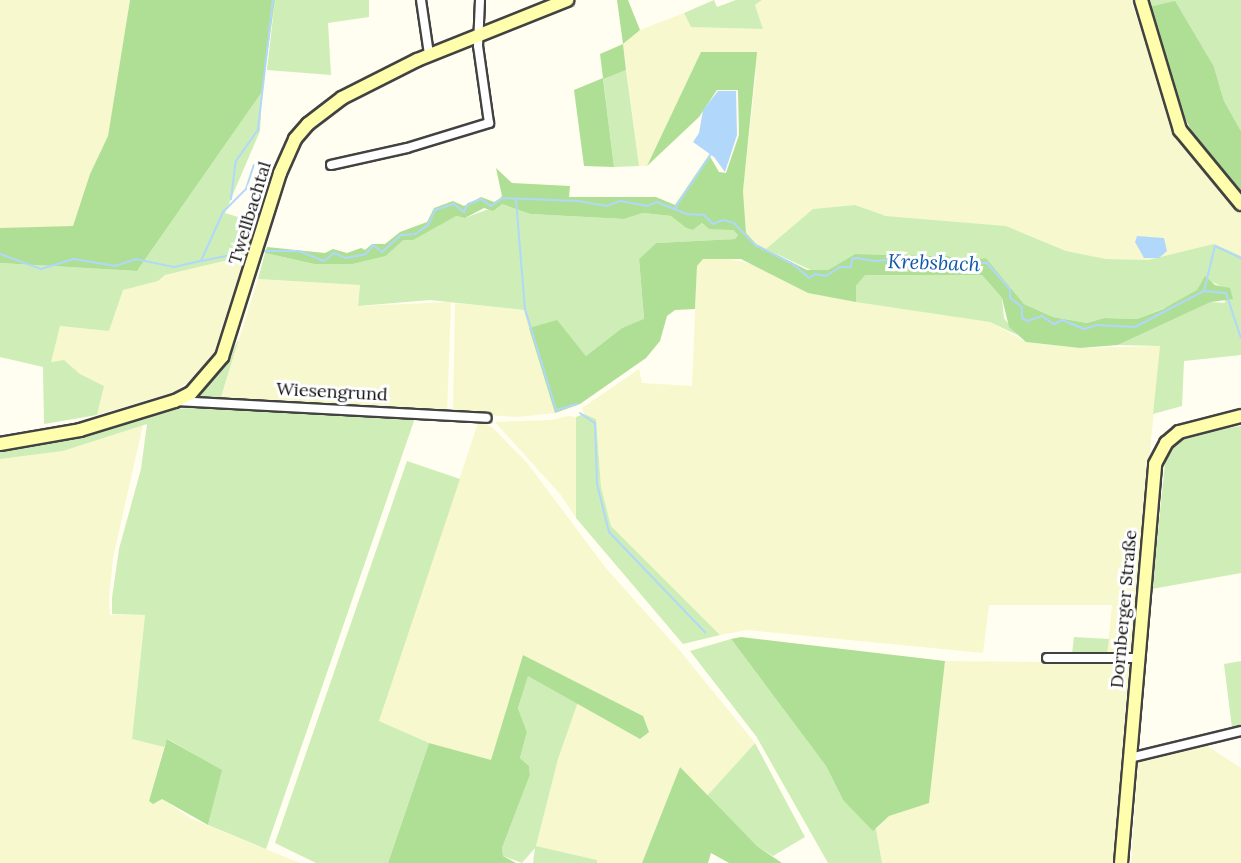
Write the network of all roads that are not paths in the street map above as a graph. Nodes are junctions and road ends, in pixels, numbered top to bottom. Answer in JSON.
{"nodes":[{"id":1,"x":421,"y":0,"type":"edge"},
{"id":2,"x":480,"y":0,"type":"edge"},
{"id":3,"x":567,"y":0,"type":"edge"},
{"id":4,"x":1141,"y":0,"type":"edge"},
{"id":5,"x":479,"y":34,"type":"junction"},
{"id":6,"x":429,"y":54,"type":"junction"},
{"id":7,"x":330,"y":165,"type":"dead end"},
{"id":8,"x":1241,"y":204,"type":"edge"},
{"id":9,"x":175,"y":401,"type":"junction"},
{"id":10,"x":1241,"y":416,"type":"edge"},
{"id":11,"x":487,"y":418,"type":"dead end"},
{"id":12,"x":0,"y":444,"type":"edge"},
{"id":13,"x":1047,"y":658,"type":"dead end"},
{"id":14,"x":1137,"y":658,"type":"junction"},
{"id":15,"x":1241,"y":731,"type":"edge"},
{"id":16,"x":1130,"y":758,"type":"junction"},
{"id":17,"x":1121,"y":863,"type":"edge"}],
"edges":[{"from":1,"to":6,"type":"street"},
{"from":2,"to":5,"type":"street"},
{"from":3,"to":5,"type":"street","name":"Twellbachtal"},
{"from":4,"to":8,"type":"street"},
{"from":5,"to":6,"type":"street","name":"Twellbachtal"},
{"from":5,"to":7,"type":"street"},
{"from":6,"to":9,"type":"street","name":"Twellbachtal"},
{"from":9,"to":11,"type":"street","name":"Wiesengrund"},
{"from":9,"to":12,"type":"street","name":"Twellbachtal"},
{"from":10,"to":14,"type":"street","name":"Dornberger Straße"},
{"from":13,"to":14,"type":"street"},
{"from":14,"to":16,"type":"street","name":"Dornberger Straße"},
{"from":15,"to":16,"type":"street"},
{"from":16,"to":17,"type":"street","name":"Dornberger Straße"}]}
